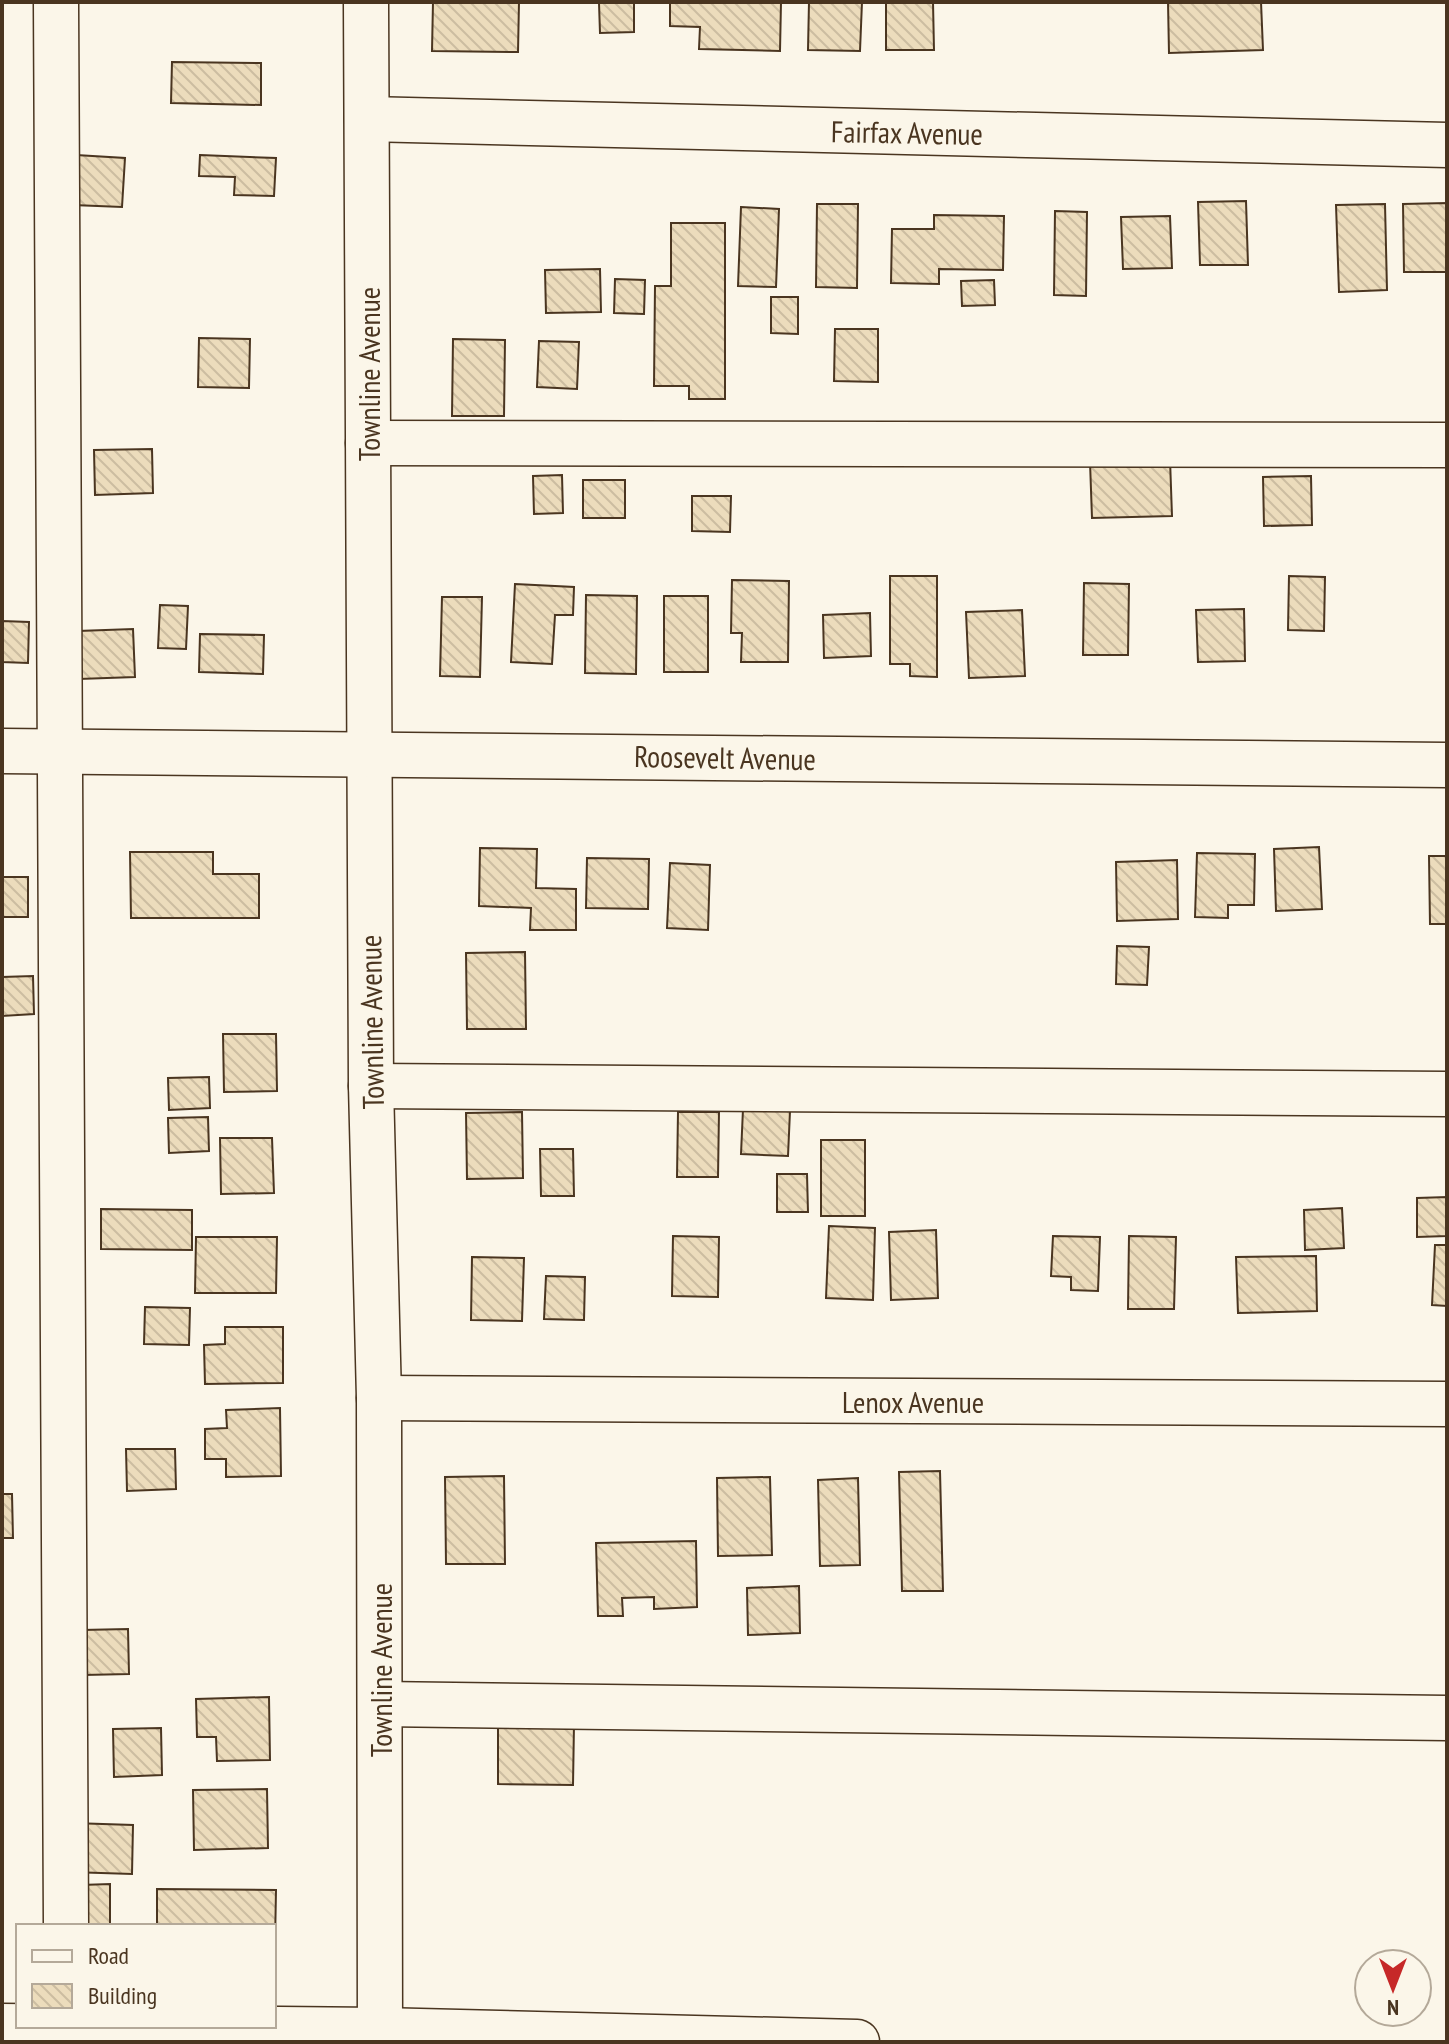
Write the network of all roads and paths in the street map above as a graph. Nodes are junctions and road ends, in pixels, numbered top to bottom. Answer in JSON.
{"nodes":[{"id":1,"x":56,"y":2,"type":"edge"},
{"id":2,"x":366,"y":2,"type":"edge"},
{"id":3,"x":367,"y":119,"type":"junction"},
{"id":4,"x":1447,"y":145,"type":"edge"},
{"id":5,"x":368,"y":443,"type":"junction"},
{"id":6,"x":1447,"y":445,"type":"edge"},
{"id":7,"x":2,"y":751,"type":"edge"},
{"id":8,"x":59,"y":752,"type":"junction"},
{"id":9,"x":368,"y":753,"type":"junction"},
{"id":10,"x":1447,"y":765,"type":"edge"},
{"id":11,"x":371,"y":1086,"type":"junction"},
{"id":12,"x":1447,"y":1094,"type":"edge"},
{"id":13,"x":379,"y":1398,"type":"junction"},
{"id":14,"x":1447,"y":1404,"type":"edge"},
{"id":15,"x":380,"y":1704,"type":"junction"},
{"id":16,"x":1447,"y":1718,"type":"edge"},
{"id":17,"x":66,"y":1924,"type":"edge"},
{"id":18,"x":130,"y":2028,"type":"edge"},
{"id":19,"x":380,"y":2036,"type":"edge"},
{"id":20,"x":857,"y":2042,"type":"edge"}],
"edges":[{"from":1,"to":8,"type":"street"},
{"from":2,"to":3,"type":"street","name":"Townline Avenue"},
{"from":3,"to":4,"type":"street","name":"Fairfax Avenue"},
{"from":3,"to":5,"type":"street","name":"Townline Avenue"},
{"from":5,"to":6,"type":"street"},
{"from":5,"to":9,"type":"street","name":"Townline Avenue"},
{"from":7,"to":8,"type":"street","name":"Roosevelt Avenue"},
{"from":8,"to":9,"type":"street","name":"Roosevelt Avenue"},
{"from":8,"to":17,"type":"street"},
{"from":9,"to":10,"type":"street","name":"Roosevelt Avenue"},
{"from":9,"to":11,"type":"street","name":"Townline Avenue"},
{"from":11,"to":12,"type":"street"},
{"from":11,"to":13,"type":"street","name":"Townline Avenue"},
{"from":13,"to":14,"type":"street","name":"Lenox Avenue"},
{"from":13,"to":15,"type":"street","name":"Townline Avenue"},
{"from":15,"to":16,"type":"street"},
{"from":15,"to":19,"type":"street","name":"Townline Avenue"},
{"from":18,"to":19,"type":"street"},
{"from":19,"to":20,"type":"street"}]}
